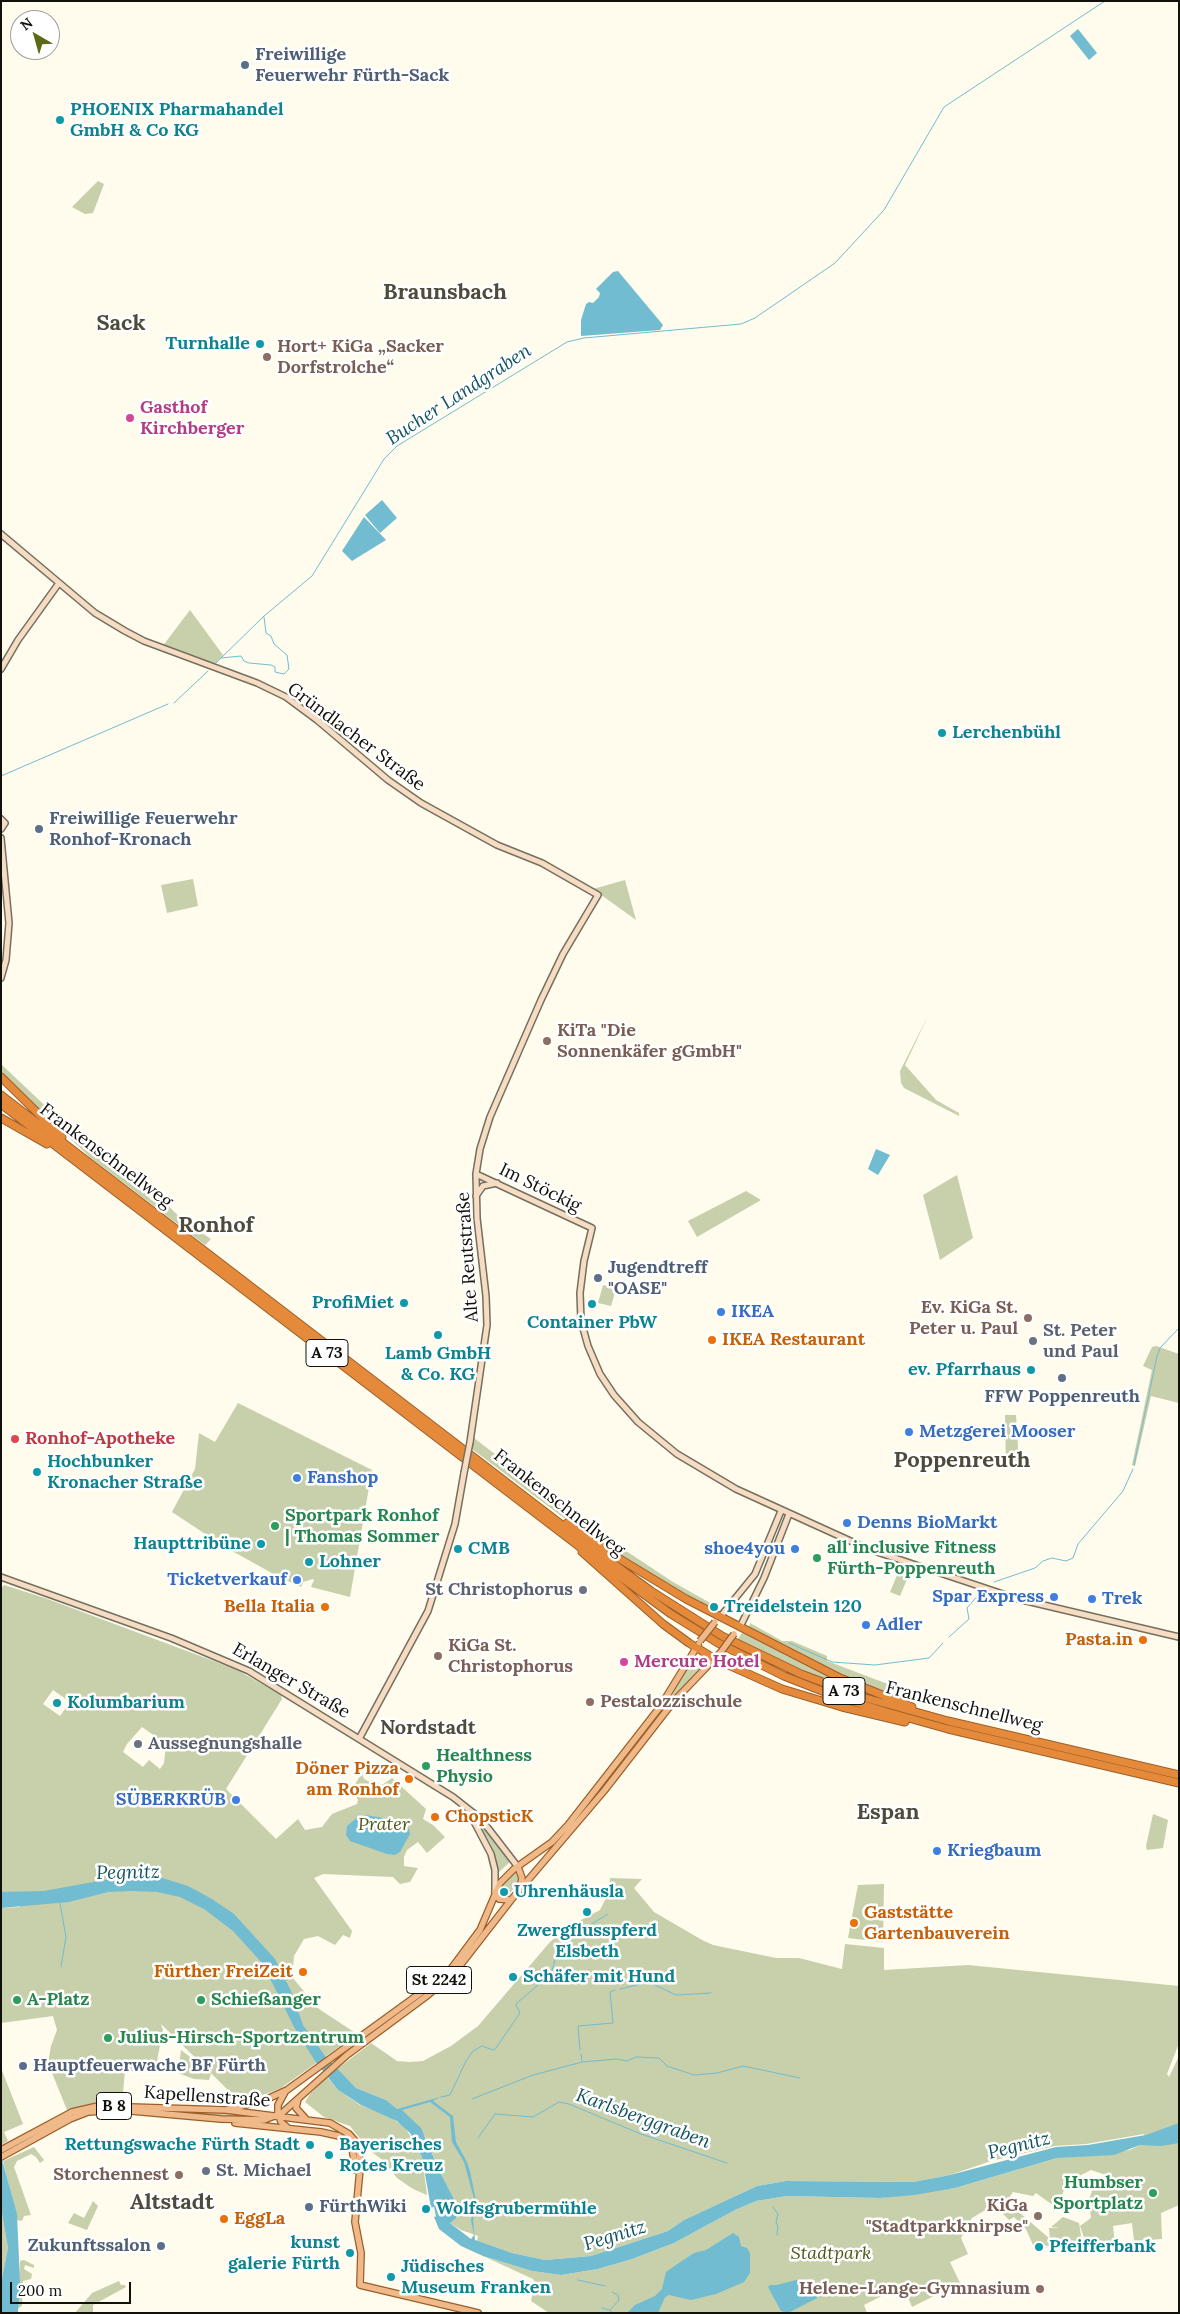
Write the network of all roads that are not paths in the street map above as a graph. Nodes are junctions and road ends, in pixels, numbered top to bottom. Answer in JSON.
{"nodes":[{"id":1,"x":1,"y":534,"type":"edge"},
{"id":2,"x":59,"y":583,"type":"junction"},
{"id":3,"x":1,"y":669,"type":"edge"},
{"id":4,"x":1,"y":819,"type":"edge"},
{"id":5,"x":1,"y":829,"type":"edge"},
{"id":6,"x":1,"y":838,"type":"edge"},
{"id":7,"x":598,"y":896,"type":"joint"},
{"id":8,"x":1,"y":978,"type":"edge"},
{"id":9,"x":1,"y":1077,"type":"edge"},
{"id":10,"x":1,"y":1095,"type":"edge"},
{"id":11,"x":1,"y":1104,"type":"edge"},
{"id":12,"x":1,"y":1118,"type":"edge"},
{"id":13,"x":78,"y":1153,"type":"junction"},
{"id":14,"x":64,"y":1154,"type":"junction"},
{"id":15,"x":476,"y":1174,"type":"junction"},
{"id":16,"x":497,"y":1183,"type":"junction"},
{"id":17,"x":476,"y":1196,"type":"junction"},
{"id":18,"x":535,"y":1503,"type":"junction"},
{"id":19,"x":781,"y":1511,"type":"junction"},
{"id":20,"x":789,"y":1514,"type":"junction"},
{"id":21,"x":575,"y":1544,"type":"junction"},
{"id":22,"x":1,"y":1576,"type":"edge"},
{"id":23,"x":717,"y":1619,"type":"junction"},
{"id":24,"x":740,"y":1627,"type":"junction"},
{"id":25,"x":1179,"y":1638,"type":"edge"},
{"id":26,"x":698,"y":1644,"type":"junction"},
{"id":27,"x":715,"y":1658,"type":"junction"},
{"id":28,"x":948,"y":1721,"type":"junction"},
{"id":29,"x":944,"y":1728,"type":"junction"},
{"id":30,"x":359,"y":1738,"type":"junction"},
{"id":31,"x":1179,"y":1776,"type":"edge"},
{"id":32,"x":1179,"y":1783,"type":"edge"},
{"id":33,"x":468,"y":1809,"type":"junction"},
{"id":34,"x":518,"y":1867,"type":"junction"},
{"id":35,"x":519,"y":1889,"type":"junction"},
{"id":36,"x":495,"y":1892,"type":"junction"},
{"id":37,"x":511,"y":1900,"type":"junction"},
{"id":38,"x":368,"y":2035,"type":"junction"},
{"id":39,"x":286,"y":2091,"type":"junction"},
{"id":40,"x":298,"y":2098,"type":"junction"},
{"id":41,"x":226,"y":2110,"type":"junction"},
{"id":42,"x":278,"y":2116,"type":"junction"},
{"id":43,"x":306,"y":2118,"type":"junction"},
{"id":44,"x":221,"y":2119,"type":"junction"},
{"id":45,"x":288,"y":2128,"type":"junction"},
{"id":46,"x":12,"y":2149,"type":"junction"},
{"id":47,"x":1,"y":2150,"type":"edge"},
{"id":48,"x":1,"y":2157,"type":"edge"},
{"id":49,"x":358,"y":2190,"type":"junction"},
{"id":50,"x":478,"y":2313,"type":"edge"}],
"edges":[{"from":1,"to":2,"type":"main road","name":"Gründlacher Straße"},
{"from":2,"to":3,"type":"main road"},
{"from":2,"to":7,"type":"main road","name":"Gründlacher Straße"},
{"from":4,"to":5,"type":"main road"},
{"from":6,"to":8,"type":"main road"},
{"from":7,"to":15,"type":"main road","name":"Alte Reutstraße"},
{"from":9,"to":13,"type":"highway"},
{"from":10,"to":13,"type":"highway","name":"Frankenschnellweg","number":"A 73"},
{"from":11,"to":14,"type":"highway","name":"Frankenschnellweg","number":"A 73"},
{"from":12,"to":14,"type":"highway"},
{"from":13,"to":18,"type":"highway","name":"Frankenschnellweg","number":"A 73"},
{"from":14,"to":21,"type":"highway","name":"Frankenschnellweg","number":"A 73"},
{"from":15,"to":16,"type":"main road","name":"Im Stöckig"},
{"from":15,"to":17,"type":"main road","name":"Alte Reutstraße"},
{"from":16,"to":17,"type":"main road"},
{"from":16,"to":19,"type":"main road","name":"Im Stöckig"},
{"from":17,"to":30,"type":"main road","name":"Alte Reutstraße","bridge":true},
{"from":18,"to":23,"type":"highway"},
{"from":18,"to":28,"type":"highway","name":"Frankenschnellweg","number":"A 73"},
{"from":19,"to":20,"type":"main road"},
{"from":19,"to":23,"type":"main road"},
{"from":20,"to":24,"type":"main road"},
{"from":20,"to":25,"type":"main road"},
{"from":21,"to":26,"type":"highway"},
{"from":21,"to":29,"type":"highway","name":"Frankenschnellweg","number":"A 73"},
{"from":22,"to":30,"type":"main road","name":"Erlanger Straße","number":"St 2242"},
{"from":23,"to":24,"type":"highway"},
{"from":23,"to":26,"type":"main road","bridge":true},
{"from":24,"to":27,"type":"main road","name":"Erlanger Straße","bridge":true},
{"from":24,"to":28,"type":"highway"},
{"from":26,"to":27,"type":"highway"},
{"from":26,"to":34,"type":"main road"},
{"from":27,"to":29,"type":"highway"},
{"from":27,"to":35,"type":"main road","name":"Erlanger Straße"},
{"from":28,"to":31,"type":"highway","name":"Frankenschnellweg","number":"A 73"},
{"from":29,"to":32,"type":"highway","name":"Frankenschnellweg","number":"A 73"},
{"from":30,"to":33,"type":"main road","name":"Erlanger Straße","number":"St 2242"},
{"from":33,"to":34,"type":"main road","name":"Erlanger Straße","number":"St 2242"},
{"from":33,"to":36,"type":"main road","name":"Erlanger Straße","number":"St 2242"},
{"from":34,"to":35,"type":"main road"},
{"from":34,"to":36,"type":"main road"},
{"from":35,"to":37,"type":"main road","name":"Erlanger Straße","number":"St 2242"},
{"from":36,"to":37,"type":"main road"},
{"from":36,"to":38,"type":"main road","name":"Erlanger Straße","number":"St 2242"},
{"from":37,"to":38,"type":"main road","name":"Erlanger Straße","number":"St 2242"},
{"from":38,"to":39,"type":"main road","name":"Erlanger Straße","number":"St 2242"},
{"from":38,"to":40,"type":"main road","name":"Erlanger Straße","number":"St 2242"},
{"from":39,"to":41,"type":"main road","name":"Erlanger Straße"},
{"from":39,"to":42,"type":"main road"},
{"from":40,"to":42,"type":"main road","name":"Erlanger Straße"},
{"from":40,"to":43,"type":"main road"},
{"from":41,"to":42,"type":"main road","name":"Kapellenstraße","number":"B 8"},
{"from":41,"to":46,"type":"main road","name":"Kapellenstraße","number":"B 8"},
{"from":42,"to":43,"type":"main road","number":"B 8"},
{"from":42,"to":44,"type":"main road","name":"Kapellenstraße"},
{"from":42,"to":45,"type":"main road"},
{"from":43,"to":49,"type":"main road","number":"B 8"},
{"from":44,"to":45,"type":"main road","name":"Kapellenstraße","number":"B 8"},
{"from":44,"to":46,"type":"main road","name":"Kapellenstraße","number":"B 8"},
{"from":45,"to":49,"type":"main road","number":"B 8"},
{"from":46,"to":47,"type":"main road","name":"Kapellenstraße","number":"B 8"},
{"from":46,"to":48,"type":"main road","name":"Kapellenstraße","number":"B 8"},
{"from":49,"to":50,"type":"main road","number":"B 8"}]}
